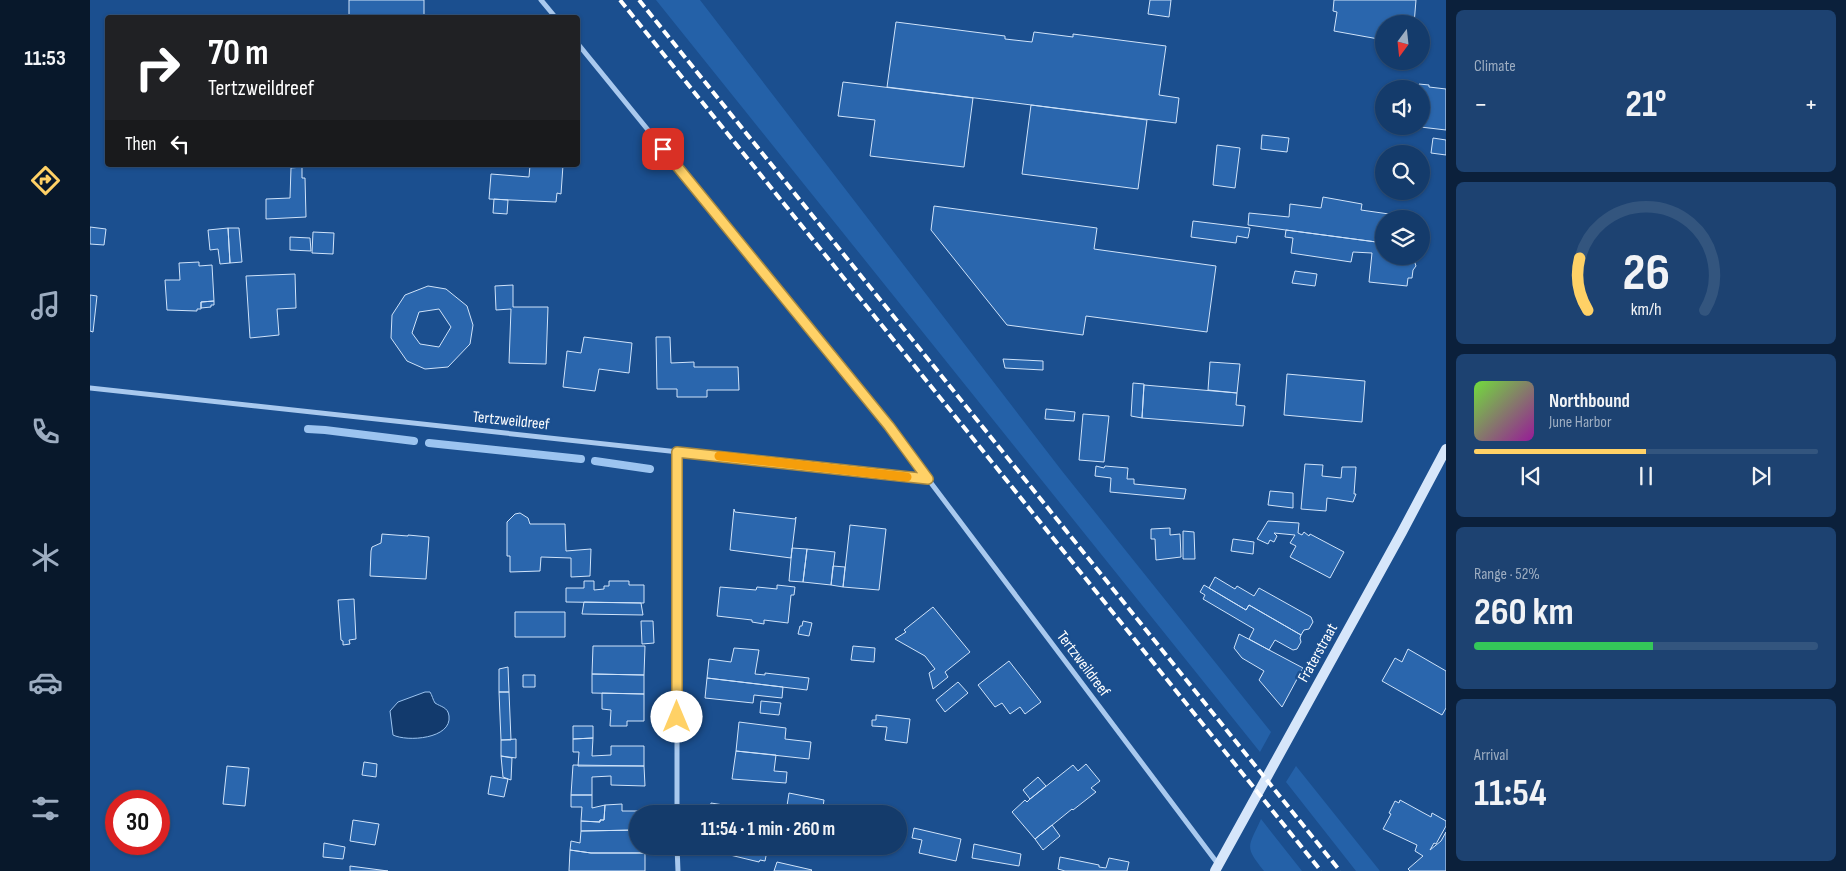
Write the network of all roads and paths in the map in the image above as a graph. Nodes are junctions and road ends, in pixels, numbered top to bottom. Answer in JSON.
{"nodes":[{"id":1,"x":541,"y":0,"type":"edge"},
{"id":2,"x":554,"y":15,"type":"edge"},
{"id":3,"x":580,"y":46,"type":"edge"},
{"id":4,"x":90,"y":388,"type":"edge"},
{"id":5,"x":1446,"y":449,"type":"edge"},
{"id":6,"x":677,"y":452,"type":"junction"},
{"id":7,"x":928,"y":479,"type":"junction"},
{"id":8,"x":677,"y":805,"type":"edge"},
{"id":9,"x":677,"y":855,"type":"edge"},
{"id":10,"x":1217,"y":868,"type":"edge"},
{"id":11,"x":678,"y":871,"type":"edge"}],
"edges":[{"from":1,"to":2,"type":"street"},
{"from":3,"to":7,"type":"street","name":"Tertzweildreef"},
{"from":4,"to":6,"type":"street","name":"Tertzweildreef"},
{"from":5,"to":10,"type":"street","name":"Fraterstraat"},
{"from":6,"to":7,"type":"street","name":"Tertzweildreef"},
{"from":6,"to":8,"type":"street"},
{"from":7,"to":10,"type":"street","name":"Tertzweildreef"},
{"from":9,"to":11,"type":"street"}]}
